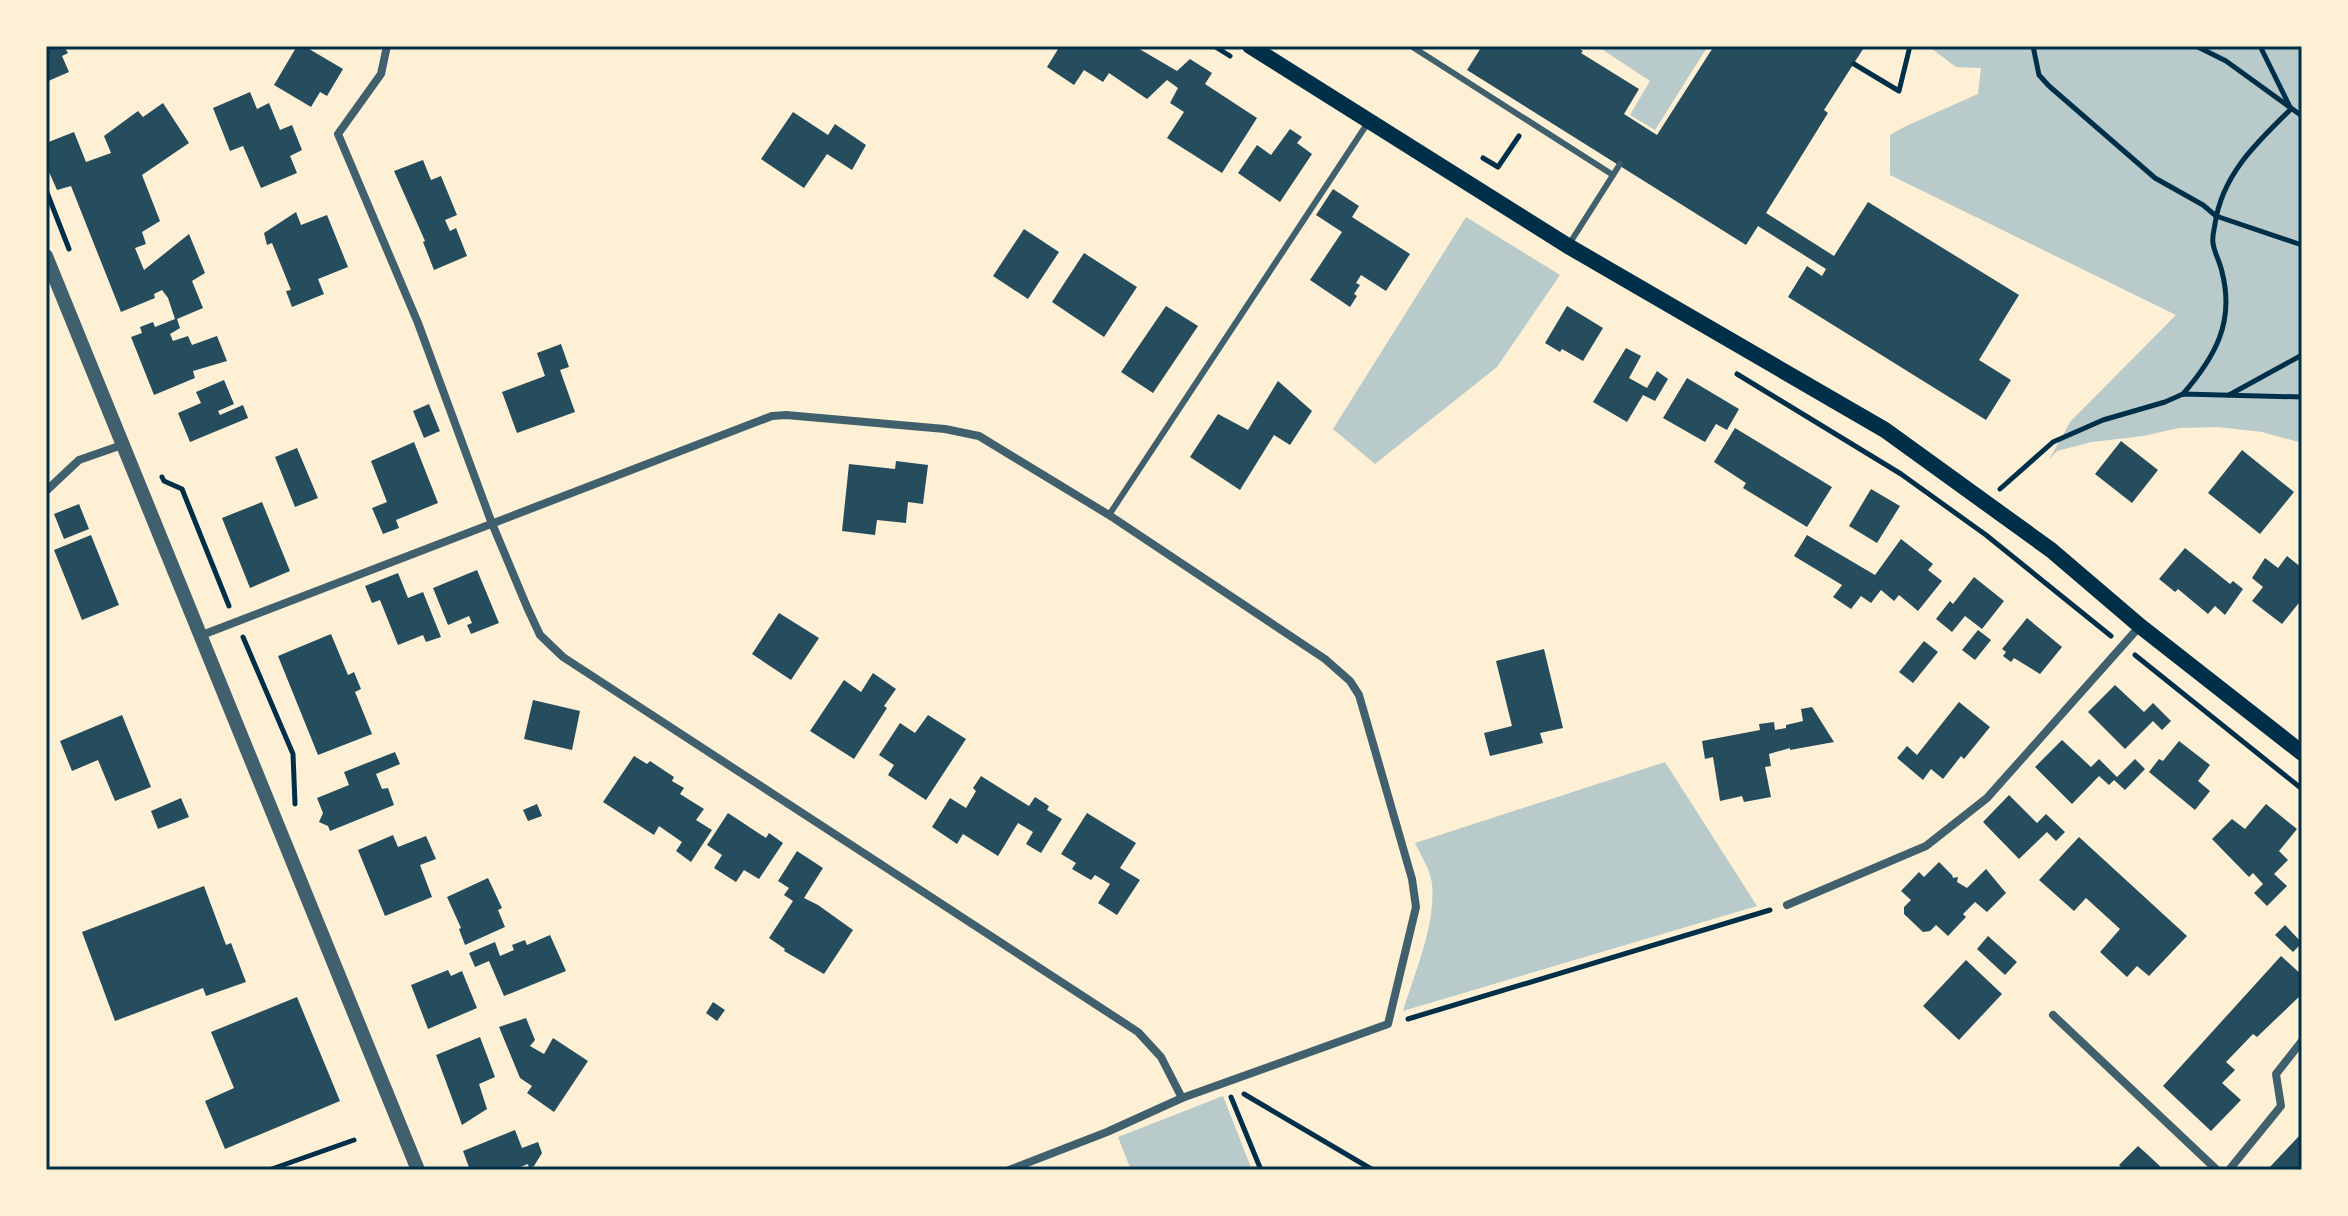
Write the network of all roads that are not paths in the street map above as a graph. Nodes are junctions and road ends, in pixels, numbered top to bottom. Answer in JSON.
{"nodes":[{"id":1,"x":387,"y":46,"type":"edge"},
{"id":2,"x":1250,"y":46,"type":"edge"},
{"id":3,"x":1411,"y":46,"type":"edge"},
{"id":4,"x":1369,"y":121,"type":"junction"},
{"id":5,"x":1620,"y":164,"type":"dead end"},
{"id":6,"x":1613,"y":175,"type":"junction"},
{"id":7,"x":1568,"y":246,"type":"junction"},
{"id":8,"x":46,"y":256,"type":"edge"},
{"id":9,"x":122,"y":445,"type":"junction"},
{"id":10,"x":46,"y":491,"type":"edge"},
{"id":11,"x":1109,"y":515,"type":"junction"},
{"id":12,"x":491,"y":521,"type":"junction"},
{"id":13,"x":2140,"y":626,"type":"junction"},
{"id":14,"x":202,"y":635,"type":"junction"},
{"id":15,"x":2302,"y":753,"type":"edge"},
{"id":16,"x":1787,"y":905,"type":"road end"},
{"id":17,"x":2053,"y":1015,"type":"dead end"},
{"id":18,"x":2302,"y":1041,"type":"edge"},
{"id":19,"x":1182,"y":1098,"type":"junction"},
{"id":20,"x":418,"y":1170,"type":"edge"},
{"id":21,"x":1009,"y":1170,"type":"edge"},
{"id":22,"x":2217,"y":1170,"type":"edge"},
{"id":23,"x":2229,"y":1170,"type":"edge"}],
"edges":[{"from":1,"to":12,"type":"street"},
{"from":2,"to":4,"type":"main road"},
{"from":3,"to":6,"type":"lane"},
{"from":4,"to":7,"type":"main road"},
{"from":4,"to":11,"type":"lane"},
{"from":5,"to":6,"type":"lane"},
{"from":6,"to":7,"type":"lane"},
{"from":7,"to":13,"type":"main road"},
{"from":8,"to":9,"type":"street"},
{"from":9,"to":10,"type":"street"},
{"from":9,"to":14,"type":"street"},
{"from":11,"to":12,"type":"street"},
{"from":11,"to":19,"type":"street"},
{"from":12,"to":14,"type":"street"},
{"from":12,"to":19,"type":"street"},
{"from":13,"to":15,"type":"main road"},
{"from":13,"to":16,"type":"street"},
{"from":14,"to":20,"type":"street"},
{"from":17,"to":22,"type":"street"},
{"from":18,"to":23,"type":"street"},
{"from":19,"to":21,"type":"street"}]}
